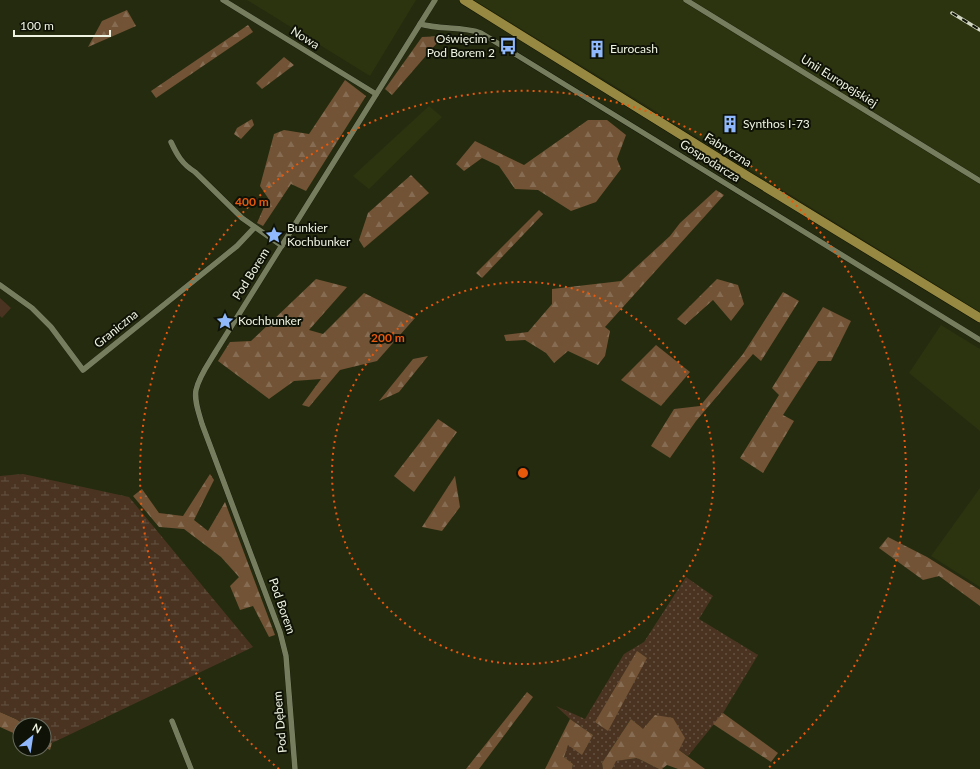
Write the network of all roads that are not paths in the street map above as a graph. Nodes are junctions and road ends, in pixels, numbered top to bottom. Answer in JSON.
{"nodes":[{"id":1,"x":222,"y":0,"type":"edge"},
{"id":2,"x":435,"y":0,"type":"edge"},
{"id":3,"x":464,"y":0,"type":"edge"},
{"id":4,"x":686,"y":0,"type":"edge"},
{"id":5,"x":420,"y":24,"type":"junction"},
{"id":6,"x":376,"y":94,"type":"junction"},
{"id":7,"x":170,"y":142,"type":"dead end"},
{"id":8,"x":980,"y":181,"type":"edge"},
{"id":9,"x":254,"y":228,"type":"junction"},
{"id":10,"x":282,"y":246,"type":"junction"},
{"id":11,"x":0,"y":285,"type":"edge"},
{"id":12,"x":980,"y":318,"type":"edge"},
{"id":13,"x":980,"y":340,"type":"edge"},
{"id":14,"x":287,"y":673,"type":"joint"},
{"id":15,"x":172,"y":721,"type":"dead end"},
{"id":16,"x":192,"y":769,"type":"edge"},
{"id":17,"x":295,"y":769,"type":"edge"}],
"edges":[{"from":1,"to":6,"type":"street","name":"Nowa"},
{"from":2,"to":5,"type":"street","name":"Pod Borem"},
{"from":3,"to":12,"type":"main road","name":"Fabryczna"},
{"from":4,"to":8,"type":"street","name":"Unii Europejskiej"},
{"from":5,"to":6,"type":"street","name":"Pod Borem"},
{"from":5,"to":13,"type":"street","name":"Gospodarcza"},
{"from":6,"to":10,"type":"street","name":"Pod Borem"},
{"from":7,"to":9,"type":"street"},
{"from":9,"to":10,"type":"street"},
{"from":9,"to":11,"type":"street","name":"Graniczna"},
{"from":10,"to":14,"type":"street","name":"Pod Borem"},
{"from":14,"to":17,"type":"street","name":"Pod Dębem"},
{"from":15,"to":16,"type":"street"}]}
